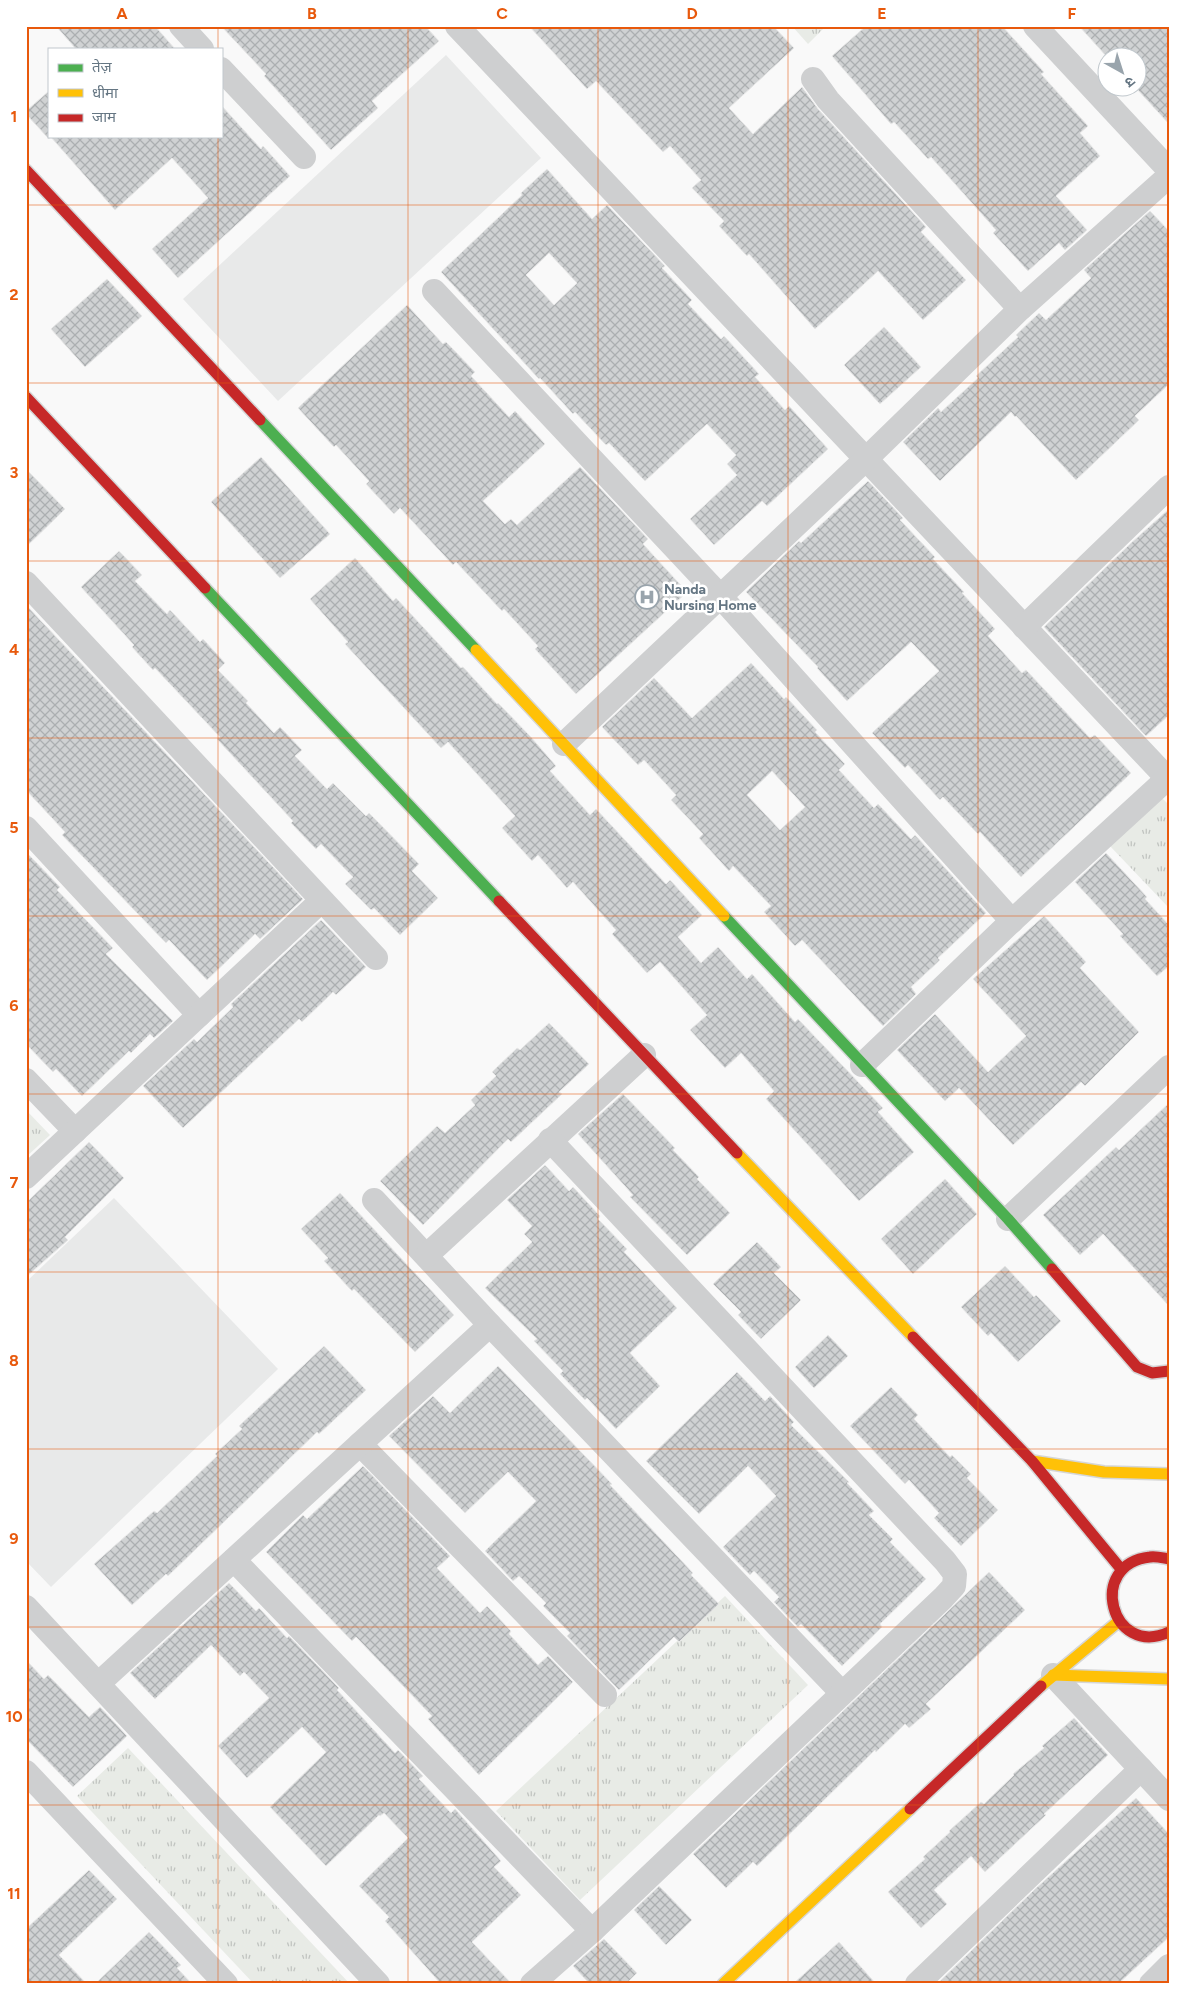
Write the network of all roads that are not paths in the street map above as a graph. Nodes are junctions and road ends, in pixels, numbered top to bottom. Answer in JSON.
{"nodes":[{"id":1,"x":181,"y":26,"type":"edge"},
{"id":2,"x":457,"y":26,"type":"edge"},
{"id":3,"x":1035,"y":26,"type":"edge"},
{"id":4,"x":201,"y":48,"type":"edge"},
{"id":5,"x":222,"y":70,"type":"edge"},
{"id":6,"x":813,"y":79,"type":"dead end"},
{"id":7,"x":304,"y":157,"type":"dead end"},
{"id":8,"x":26,"y":170,"type":"edge"},
{"id":9,"x":1169,"y":170,"type":"edge"},
{"id":10,"x":1169,"y":176,"type":"edge"},
{"id":11,"x":434,"y":291,"type":"dead end"},
{"id":12,"x":1020,"y":309,"type":"junction"},
{"id":13,"x":26,"y":397,"type":"edge"},
{"id":14,"x":866,"y":459,"type":"junction"},
{"id":15,"x":1169,"y":487,"type":"edge"},
{"id":16,"x":26,"y":583,"type":"edge"},
{"id":17,"x":720,"y":596,"type":"junction"},
{"id":18,"x":1024,"y":627,"type":"junction"},
{"id":19,"x":564,"y":744,"type":"junction"},
{"id":20,"x":1168,"y":778,"type":"edge"},
{"id":21,"x":26,"y":828,"type":"edge"},
{"id":22,"x":322,"y":901,"type":"junction"},
{"id":23,"x":1012,"y":921,"type":"junction"},
{"id":24,"x":376,"y":958,"type":"dead end"},
{"id":25,"x":199,"y":1015,"type":"junction"},
{"id":26,"x":644,"y":1055,"type":"junction"},
{"id":27,"x":862,"y":1065,"type":"junction"},
{"id":28,"x":1169,"y":1067,"type":"edge"},
{"id":29,"x":26,"y":1080,"type":"edge"},
{"id":30,"x":75,"y":1131,"type":"junction"},
{"id":31,"x":550,"y":1140,"type":"junction"},
{"id":32,"x":26,"y":1177,"type":"edge"},
{"id":33,"x":374,"y":1200,"type":"dead end"},
{"id":34,"x":1008,"y":1218,"type":"junction"},
{"id":35,"x":427,"y":1256,"type":"junction"},
{"id":36,"x":490,"y":1325,"type":"junction"},
{"id":37,"x":1169,"y":1371,"type":"edge"},
{"id":38,"x":360,"y":1444,"type":"junction"},
{"id":39,"x":1032,"y":1461,"type":"junction"},
{"id":40,"x":1169,"y":1474,"type":"edge"},
{"id":41,"x":1156,"y":1547,"type":"dead end"},
{"id":42,"x":1143,"y":1556,"type":"junction"},
{"id":43,"x":1169,"y":1559,"type":"edge"},
{"id":44,"x":234,"y":1560,"type":"junction"},
{"id":45,"x":1121,"y":1569,"type":"junction"},
{"id":46,"x":27,"y":1610,"type":"edge"},
{"id":47,"x":1120,"y":1621,"type":"junction"},
{"id":48,"x":1169,"y":1632,"type":"edge"},
{"id":49,"x":1053,"y":1675,"type":"junction"},
{"id":50,"x":1169,"y":1679,"type":"edge"},
{"id":51,"x":98,"y":1684,"type":"junction"},
{"id":52,"x":842,"y":1693,"type":"junction"},
{"id":53,"x":605,"y":1695,"type":"dead end"},
{"id":54,"x":1141,"y":1769,"type":"junction"},
{"id":55,"x":26,"y":1772,"type":"edge"},
{"id":56,"x":1169,"y":1799,"type":"edge"},
{"id":57,"x":592,"y":1931,"type":"junction"},
{"id":58,"x":1169,"y":1966,"type":"edge"},
{"id":59,"x":226,"y":1984,"type":"edge"},
{"id":60,"x":378,"y":1984,"type":"edge"},
{"id":61,"x":532,"y":1984,"type":"edge"},
{"id":62,"x":723,"y":1984,"type":"edge"},
{"id":63,"x":917,"y":1984,"type":"edge"},
{"id":64,"x":1151,"y":1984,"type":"edge"}],
"edges":[{"from":1,"to":4,"type":"street"},
{"from":2,"to":14,"type":"street"},
{"from":3,"to":9,"type":"street"},
{"from":5,"to":7,"type":"street"},
{"from":6,"to":12,"type":"street"},
{"from":8,"to":19,"type":"street"},
{"from":10,"to":12,"type":"street"},
{"from":11,"to":17,"type":"street"},
{"from":12,"to":14,"type":"street"},
{"from":13,"to":26,"type":"street"},
{"from":14,"to":17,"type":"street"},
{"from":14,"to":18,"type":"street"},
{"from":15,"to":18,"type":"street"},
{"from":16,"to":22,"type":"street"},
{"from":17,"to":19,"type":"street"},
{"from":17,"to":23,"type":"street"},
{"from":18,"to":20,"type":"street"},
{"from":19,"to":27,"type":"street"},
{"from":20,"to":23,"type":"street"},
{"from":21,"to":25,"type":"street"},
{"from":22,"to":24,"type":"street"},
{"from":22,"to":25,"type":"street"},
{"from":23,"to":27,"type":"street"},
{"from":25,"to":30,"type":"street"},
{"from":26,"to":31,"type":"street"},
{"from":26,"to":39,"type":"street"},
{"from":27,"to":34,"type":"street"},
{"from":28,"to":34,"type":"street"},
{"from":29,"to":30,"type":"street"},
{"from":30,"to":32,"type":"street"},
{"from":31,"to":35,"type":"street"},
{"from":31,"to":52,"type":"street"},
{"from":33,"to":35,"type":"street"},
{"from":34,"to":37,"type":"street"},
{"from":35,"to":36,"type":"street"},
{"from":36,"to":38,"type":"street"},
{"from":36,"to":52,"type":"street"},
{"from":38,"to":44,"type":"street"},
{"from":38,"to":53,"type":"street"},
{"from":39,"to":40,"type":"street"},
{"from":39,"to":45,"type":"street"},
{"from":41,"to":42,"type":"street"},
{"from":42,"to":43,"type":"street"},
{"from":42,"to":45,"type":"street"},
{"from":44,"to":51,"type":"street"},
{"from":44,"to":57,"type":"street"},
{"from":45,"to":47,"type":"street"},
{"from":46,"to":51,"type":"street"},
{"from":47,"to":48,"type":"street"},
{"from":47,"to":49,"type":"street"},
{"from":49,"to":50,"type":"street"},
{"from":49,"to":54,"type":"street"},
{"from":49,"to":62,"type":"street"},
{"from":51,"to":60,"type":"street"},
{"from":52,"to":57,"type":"street"},
{"from":54,"to":56,"type":"street"},
{"from":54,"to":63,"type":"street"},
{"from":55,"to":59,"type":"street"},
{"from":57,"to":61,"type":"street"},
{"from":58,"to":64,"type":"street"}]}
